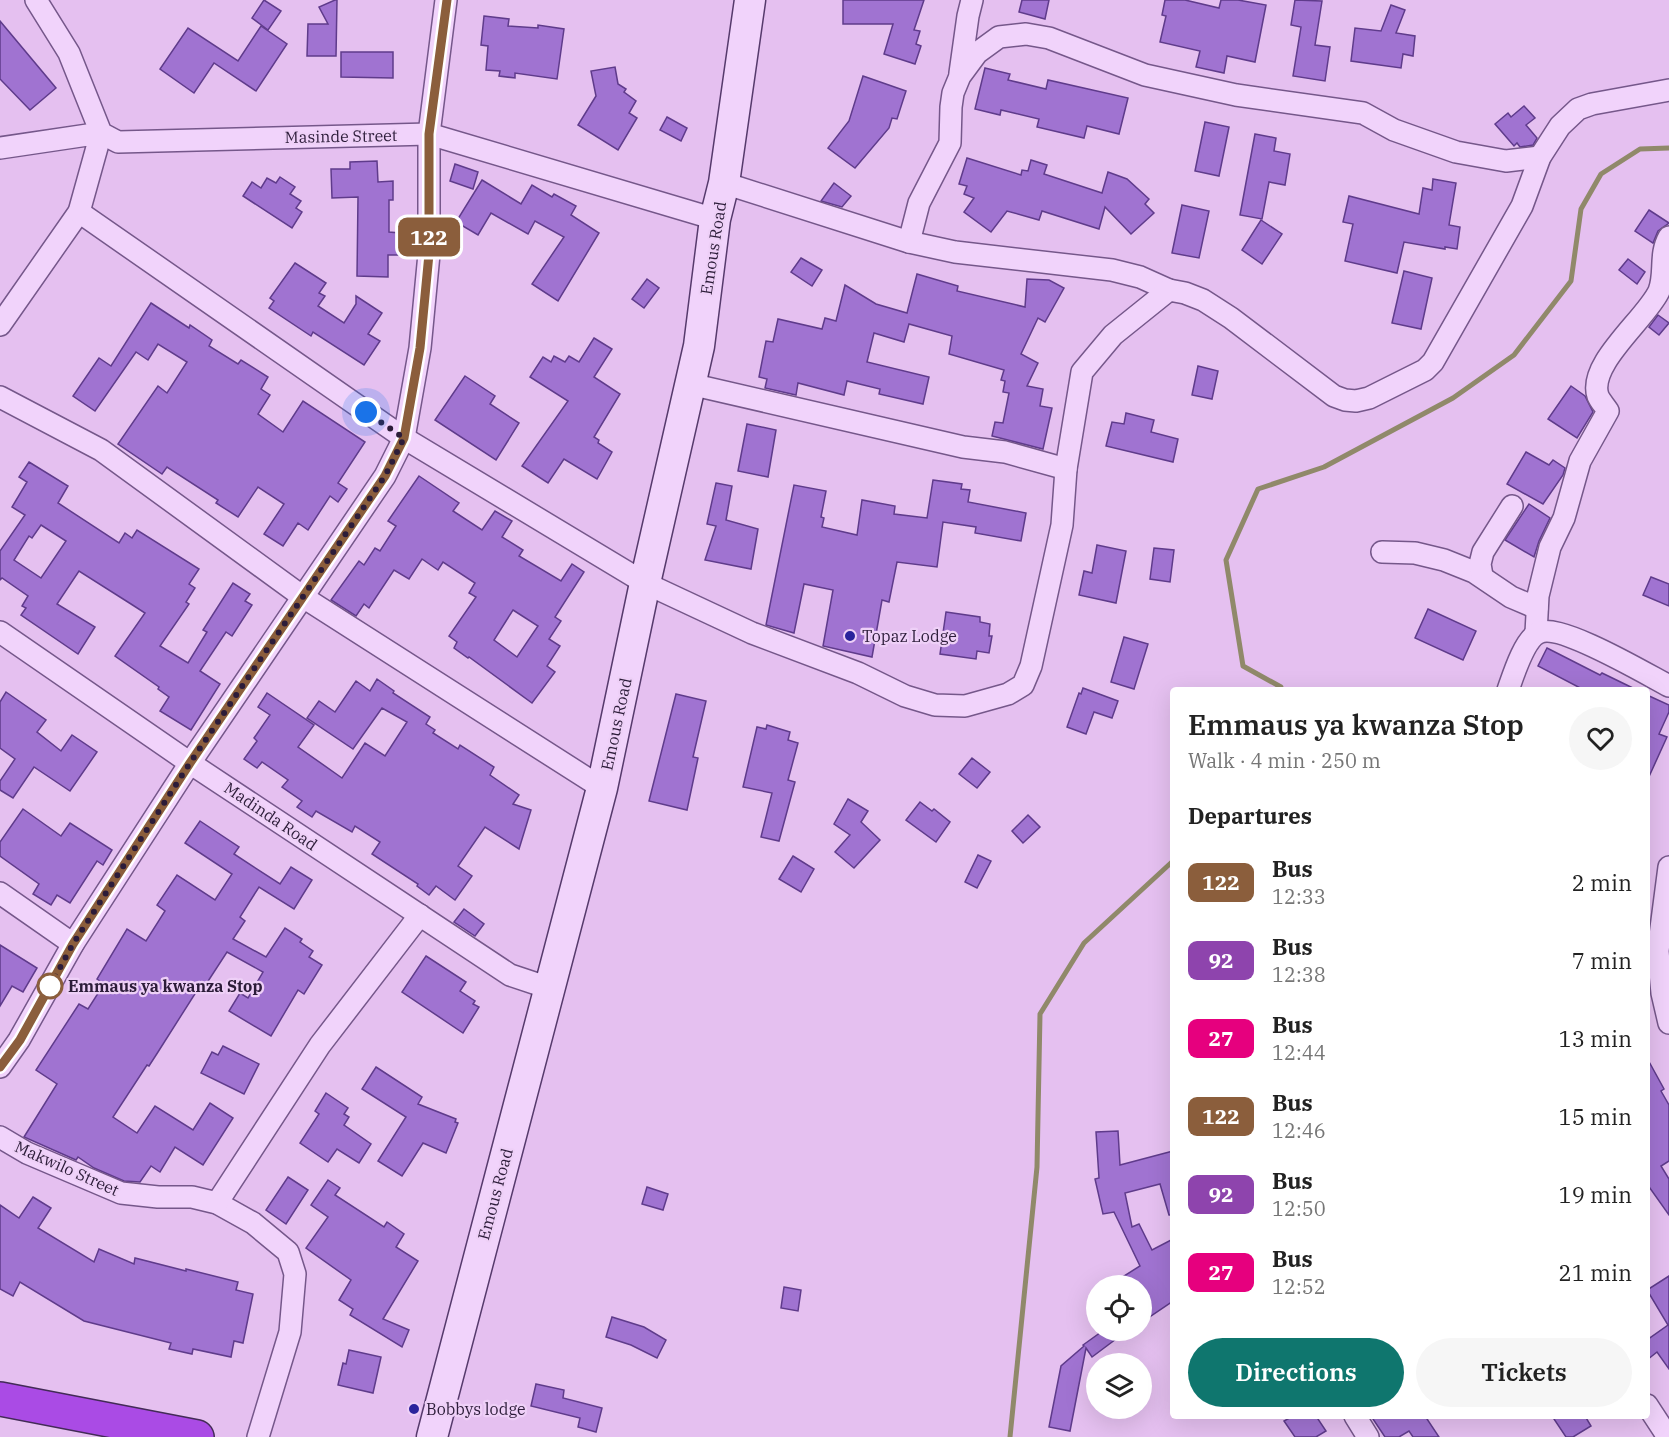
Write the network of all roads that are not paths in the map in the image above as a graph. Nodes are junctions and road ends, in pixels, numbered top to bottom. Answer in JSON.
{"nodes":[{"id":1,"x":36,"y":0,"type":"edge"},
{"id":2,"x":447,"y":0,"type":"edge"},
{"id":3,"x":750,"y":0,"type":"edge"},
{"id":4,"x":972,"y":0,"type":"edge"},
{"id":5,"x":960,"y":76,"type":"junction"},
{"id":6,"x":1669,"y":90,"type":"edge"},
{"id":7,"x":101,"y":133,"type":"junction"},
{"id":8,"x":429,"y":134,"type":"junction"},
{"id":9,"x":0,"y":148,"type":"edge"},
{"id":10,"x":1540,"y":157,"type":"junction"},
{"id":11,"x":724,"y":183,"type":"junction"},
{"id":12,"x":79,"y":212,"type":"junction"},
{"id":13,"x":715,"y":219,"type":"junction"},
{"id":14,"x":1669,"y":237,"type":"edge"},
{"id":15,"x":909,"y":242,"type":"junction"},
{"id":16,"x":1169,"y":290,"type":"junction"},
{"id":17,"x":0,"y":325,"type":"edge"},
{"id":18,"x":690,"y":384,"type":"junction"},
{"id":19,"x":0,"y":397,"type":"edge"},
{"id":20,"x":404,"y":438,"type":"junction"},
{"id":21,"x":1066,"y":469,"type":"junction"},
{"id":22,"x":1512,"y":506,"type":"dead end"},
{"id":23,"x":1382,"y":552,"type":"dead end"},
{"id":24,"x":1482,"y":576,"type":"junction"},
{"id":25,"x":645,"y":583,"type":"junction"},
{"id":26,"x":303,"y":597,"type":"junction"},
{"id":27,"x":1537,"y":608,"type":"junction"},
{"id":28,"x":0,"y":632,"type":"edge"},
{"id":29,"x":1536,"y":633,"type":"junction"},
{"id":30,"x":1669,"y":686,"type":"edge"},
{"id":31,"x":1509,"y":687,"type":"edge"},
{"id":32,"x":190,"y":763,"type":"junction"},
{"id":33,"x":602,"y":788,"type":"junction"},
{"id":34,"x":1669,"y":867,"type":"edge"},
{"id":35,"x":0,"y":893,"type":"edge"},
{"id":36,"x":420,"y":915,"type":"junction"},
{"id":37,"x":73,"y":944,"type":"junction"},
{"id":38,"x":549,"y":988,"type":"junction"},
{"id":39,"x":1669,"y":1023,"type":"edge"},
{"id":40,"x":0,"y":1067,"type":"edge"},
{"id":41,"x":0,"y":1137,"type":"edge"},
{"id":42,"x":217,"y":1203,"type":"junction"},
{"id":43,"x":0,"y":1399,"type":"edge"},
{"id":44,"x":1650,"y":1410,"type":"edge"},
{"id":45,"x":1357,"y":1419,"type":"edge"},
{"id":46,"x":196,"y":1437,"type":"edge"},
{"id":47,"x":258,"y":1437,"type":"edge"},
{"id":48,"x":432,"y":1437,"type":"edge"},
{"id":49,"x":1368,"y":1437,"type":"edge"},
{"id":50,"x":1668,"y":1437,"type":"edge"}],
"edges":[{"from":1,"to":7,"type":"street"},
{"from":2,"to":8,"type":"street"},
{"from":3,"to":11,"type":"street","name":"Emous Road"},
{"from":4,"to":5,"type":"street"},
{"from":5,"to":10,"type":"street"},
{"from":5,"to":15,"type":"street"},
{"from":6,"to":10,"type":"street"},
{"from":7,"to":8,"type":"street","name":"Masinde Street"},
{"from":7,"to":9,"type":"street","name":"Masinde Street"},
{"from":7,"to":12,"type":"street"},
{"from":8,"to":13,"type":"street","name":"Masinde Street"},
{"from":8,"to":20,"type":"street"},
{"from":10,"to":16,"type":"street"},
{"from":11,"to":13,"type":"street","name":"Emous Road"},
{"from":11,"to":15,"type":"street"},
{"from":12,"to":17,"type":"street"},
{"from":12,"to":20,"type":"street"},
{"from":13,"to":18,"type":"street","name":"Emous Road"},
{"from":14,"to":27,"type":"street"},
{"from":15,"to":16,"type":"street"},
{"from":16,"to":21,"type":"street"},
{"from":18,"to":21,"type":"street"},
{"from":18,"to":25,"type":"street","name":"Emous Road"},
{"from":19,"to":26,"type":"street"},
{"from":20,"to":25,"type":"street"},
{"from":20,"to":26,"type":"street"},
{"from":21,"to":25,"type":"street"},
{"from":22,"to":24,"type":"street"},
{"from":23,"to":24,"type":"street"},
{"from":24,"to":27,"type":"street"},
{"from":25,"to":33,"type":"street","name":"Emous Road"},
{"from":26,"to":32,"type":"street"},
{"from":26,"to":33,"type":"street"},
{"from":27,"to":29,"type":"street"},
{"from":28,"to":32,"type":"street","name":"Madinda Road"},
{"from":29,"to":30,"type":"street"},
{"from":29,"to":31,"type":"street"},
{"from":32,"to":36,"type":"street","name":"Madinda Road"},
{"from":32,"to":37,"type":"street"},
{"from":33,"to":38,"type":"street","name":"Emous Road"},
{"from":34,"to":39,"type":"street"},
{"from":35,"to":37,"type":"street"},
{"from":36,"to":38,"type":"street","name":"Madinda Road"},
{"from":36,"to":42,"type":"street"},
{"from":37,"to":40,"type":"street"},
{"from":38,"to":48,"type":"street","name":"Emous Road"},
{"from":41,"to":42,"type":"street","name":"Makwilo Street"},
{"from":42,"to":47,"type":"street","name":"Makwilo Street"},
{"from":43,"to":46,"type":"highway"},
{"from":44,"to":50,"type":"street"},
{"from":45,"to":49,"type":"street"}]}
